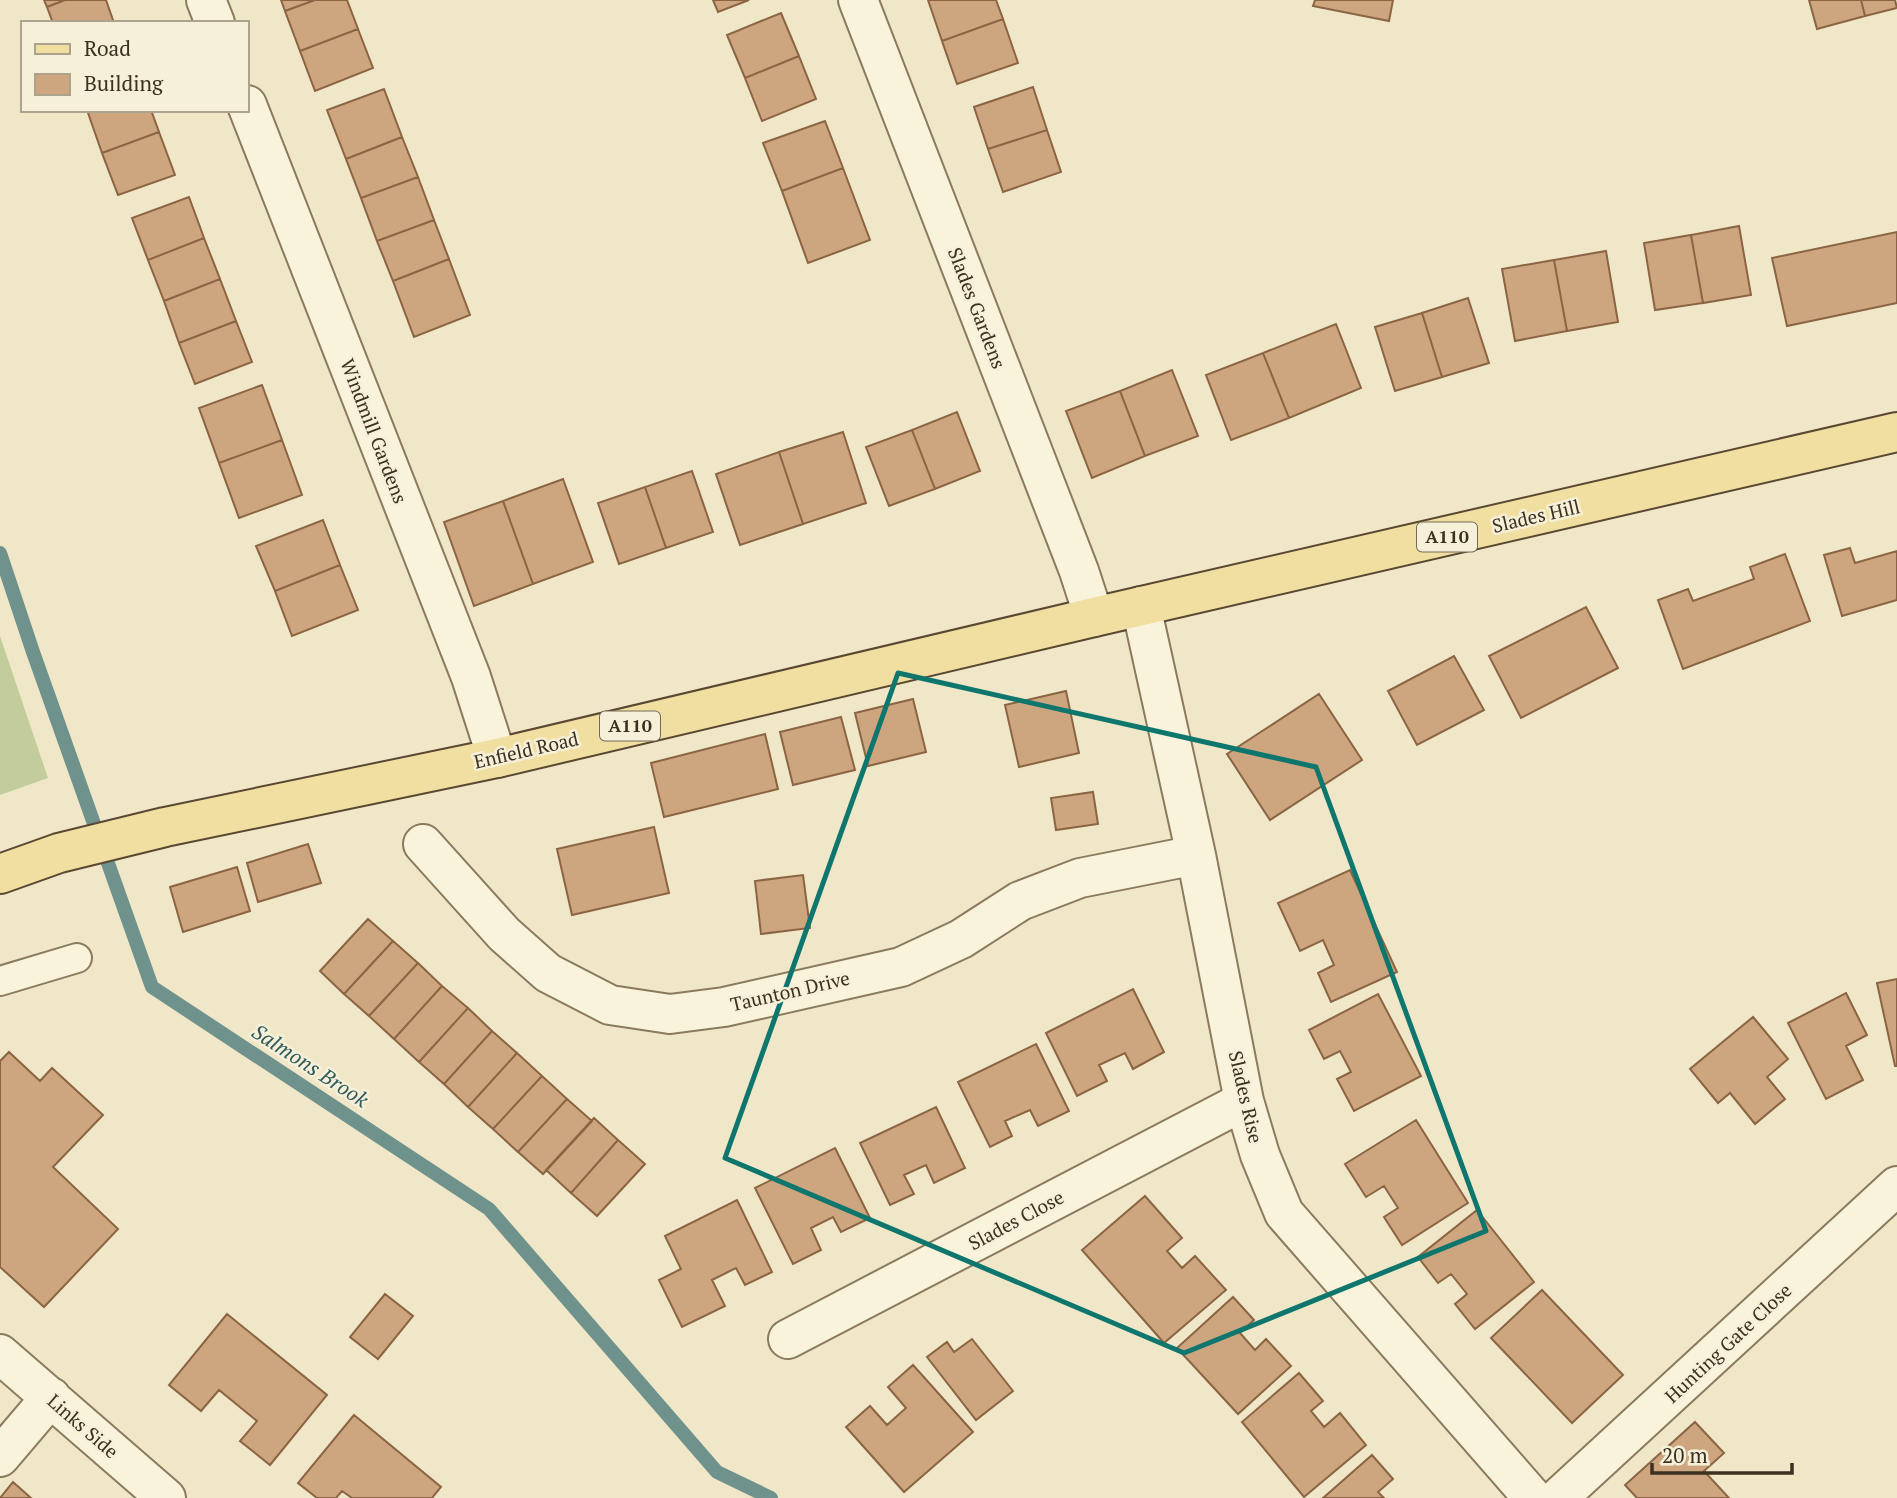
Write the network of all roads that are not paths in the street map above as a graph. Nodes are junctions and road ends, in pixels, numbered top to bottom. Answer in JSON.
{"nodes":[{"id":1,"x":206,"y":0,"type":"edge"},
{"id":2,"x":858,"y":0,"type":"edge"},
{"id":3,"x":214,"y":21,"type":"edge"},
{"id":4,"x":248,"y":108,"type":"edge"},
{"id":5,"x":1897,"y":432,"type":"edge"},
{"id":6,"x":1141,"y":606,"type":"junction"},
{"id":7,"x":1094,"y":617,"type":"junction"},
{"id":8,"x":498,"y":758,"type":"junction"},
{"id":9,"x":423,"y":844,"type":"dead end"},
{"id":10,"x":1196,"y":855,"type":"junction"},
{"id":11,"x":0,"y":874,"type":"edge"},
{"id":12,"x":77,"y":958,"type":"dead end"},
{"id":13,"x":0,"y":982,"type":"edge"},
{"id":14,"x":1244,"y":1101,"type":"junction"},
{"id":15,"x":1897,"y":1186,"type":"edge"},
{"id":16,"x":788,"y":1339,"type":"dead end"},
{"id":17,"x":0,"y":1354,"type":"edge"},
{"id":18,"x":51,"y":1397,"type":"junction"},
{"id":19,"x":0,"y":1457,"type":"edge"},
{"id":20,"x":166,"y":1498,"type":"edge"},
{"id":21,"x":1533,"y":1498,"type":"edge"},
{"id":22,"x":1558,"y":1498,"type":"edge"}],
"edges":[{"from":1,"to":3,"type":"street"},
{"from":2,"to":7,"type":"street","name":"Slades Gardens"},
{"from":4,"to":8,"type":"street","name":"Windmill Gardens"},
{"from":5,"to":6,"type":"main road","name":"Slades Hill","number":"A110"},
{"from":6,"to":7,"type":"main road","name":"Slades Hill","number":"A110"},
{"from":6,"to":10,"type":"street","name":"Slades Rise"},
{"from":7,"to":8,"type":"main road","name":"Enfield Road","number":"A110"},
{"from":8,"to":11,"type":"main road","name":"Enfield Road","number":"A110"},
{"from":9,"to":10,"type":"street","name":"Taunton Drive"},
{"from":10,"to":14,"type":"street","name":"Slades Rise"},
{"from":12,"to":13,"type":"lane"},
{"from":14,"to":16,"type":"street","name":"Slades Close"},
{"from":14,"to":21,"type":"street","name":"Slades Rise"},
{"from":15,"to":22,"type":"street","name":"Hunting Gate Close"},
{"from":17,"to":18,"type":"street","name":"Links Side"},
{"from":18,"to":19,"type":"street"},
{"from":18,"to":20,"type":"street","name":"Links Side"}]}
